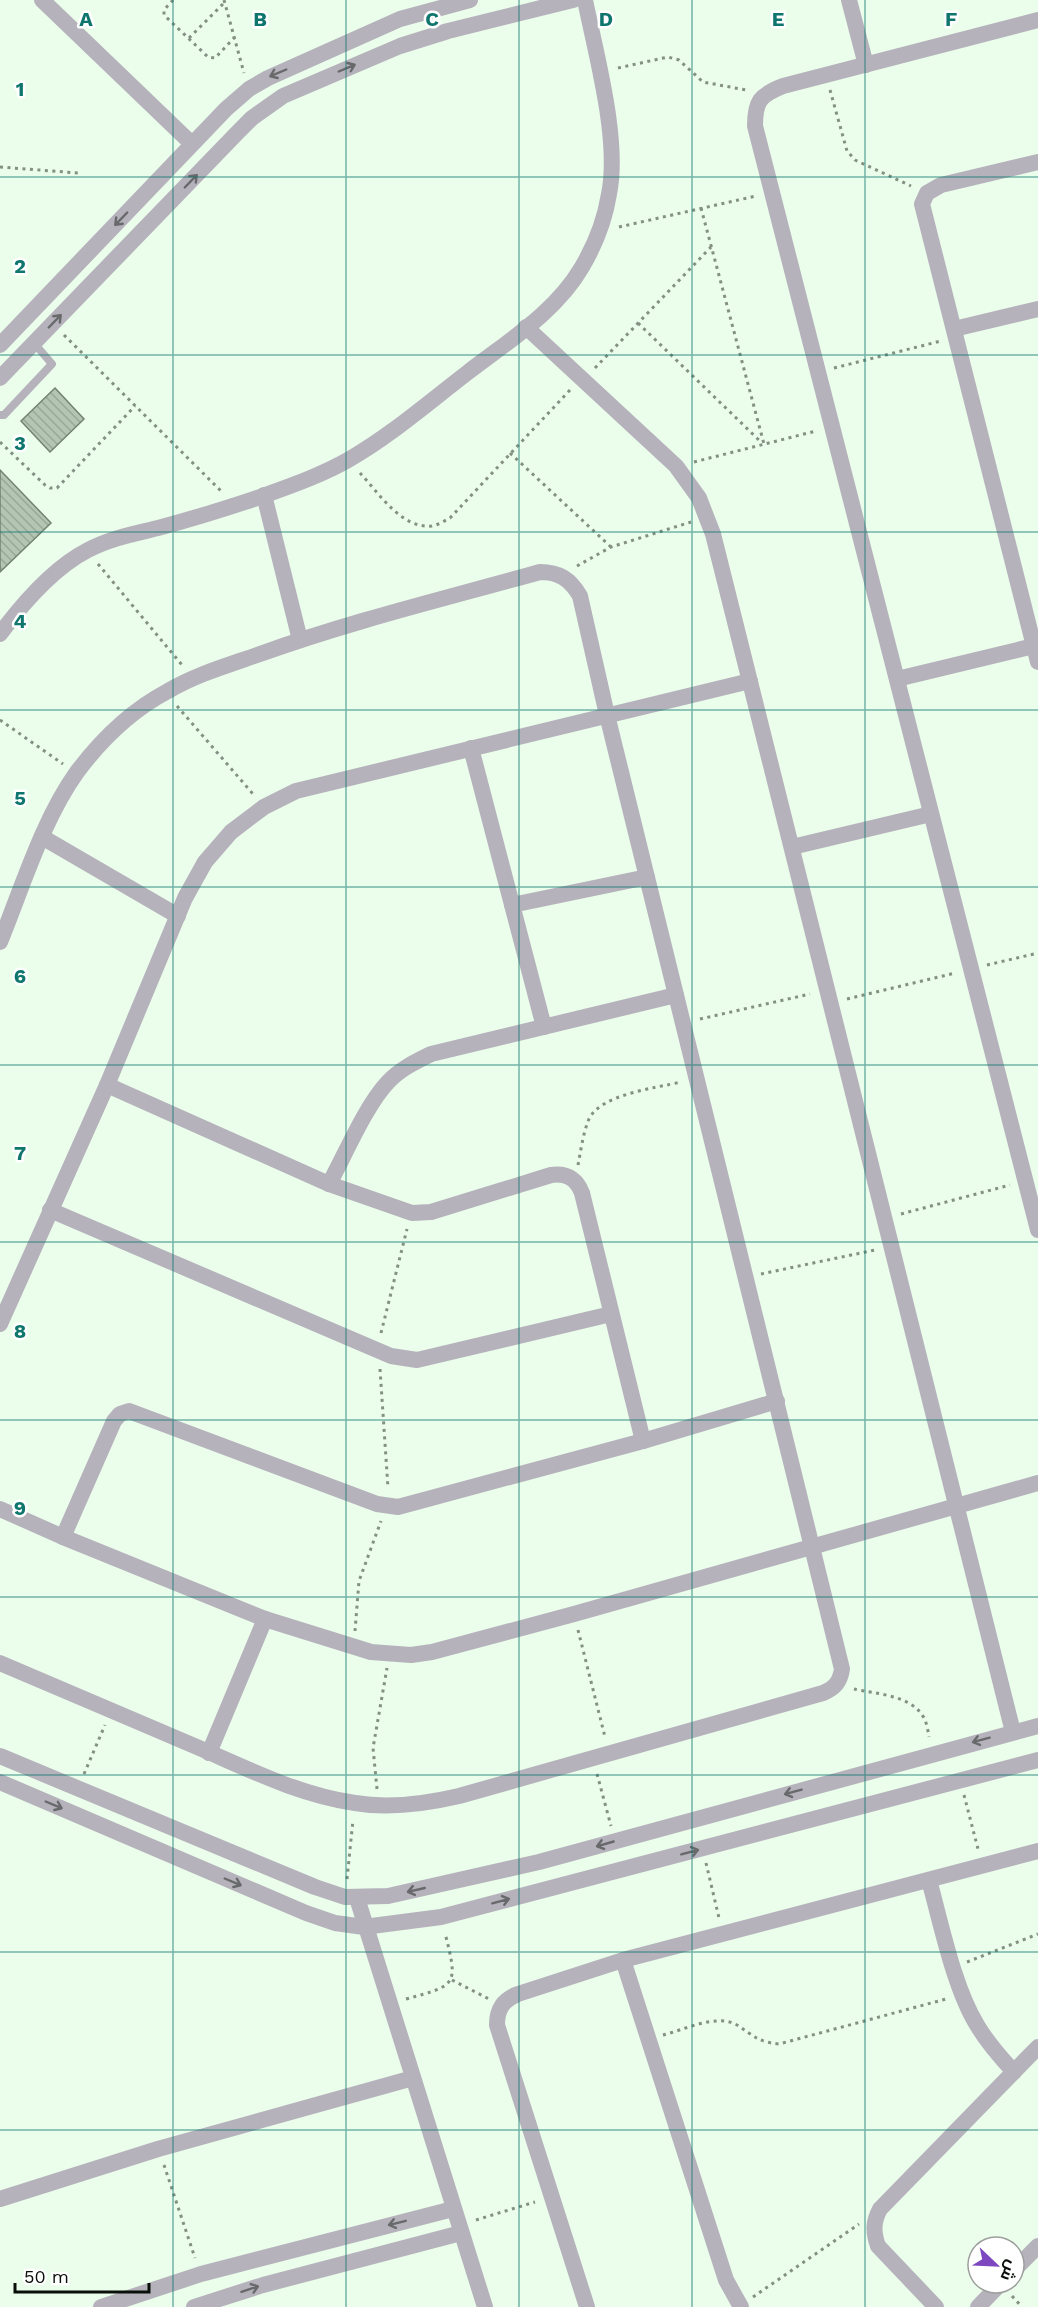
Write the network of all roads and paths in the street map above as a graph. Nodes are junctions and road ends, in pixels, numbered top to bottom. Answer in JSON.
{"nodes":[{"id":1,"x":42,"y":0,"type":"edge"},
{"id":2,"x":173,"y":0,"type":"edge"},
{"id":3,"x":470,"y":0,"type":"edge"},
{"id":4,"x":573,"y":0,"type":"edge"},
{"id":5,"x":585,"y":0,"type":"edge"},
{"id":6,"x":849,"y":0,"type":"edge"},
{"id":7,"x":224,"y":1,"type":"edge"},
{"id":8,"x":415,"y":7,"type":"edge"},
{"id":9,"x":1038,"y":20,"type":"edge"},
{"id":10,"x":189,"y":38,"type":"junction"},
{"id":11,"x":234,"y":38,"type":"junction"},
{"id":12,"x":866,"y":64,"type":"junction"},
{"id":13,"x":599,"y":73,"type":"junction"},
{"id":14,"x":826,"y":75,"type":"junction"},
{"id":15,"x":249,"y":89,"type":"junction"},
{"id":16,"x":766,"y":93,"type":"junction"},
{"id":17,"x":192,"y":144,"type":"junction"},
{"id":18,"x":1038,"y":162,"type":"edge"},
{"id":19,"x":0,"y":167,"type":"edge"},
{"id":20,"x":78,"y":173,"type":"dead end"},
{"id":21,"x":772,"y":192,"type":"junction"},
{"id":22,"x":927,"y":193,"type":"junction"},
{"id":23,"x":701,"y":208,"type":"junction"},
{"id":24,"x":599,"y":231,"type":"junction"},
{"id":25,"x":103,"y":238,"type":"junction"},
{"id":26,"x":712,"y":247,"type":"junction"},
{"id":27,"x":119,"y":256,"type":"junction"},
{"id":28,"x":1038,"y":309,"type":"edge"},
{"id":29,"x":638,"y":323,"type":"junction"},
{"id":30,"x":52,"y":324,"type":"junction"},
{"id":31,"x":526,"y":327,"type":"junction"},
{"id":32,"x":955,"y":333,"type":"junction"},
{"id":33,"x":34,"y":343,"type":"junction"},
{"id":34,"x":0,"y":345,"type":"edge"},
{"id":35,"x":818,"y":372,"type":"junction"},
{"id":36,"x":0,"y":378,"type":"edge"},
{"id":37,"x":582,"y":379,"type":"junction"},
{"id":38,"x":135,"y":406,"type":"junction"},
{"id":39,"x":0,"y":415,"type":"edge"},
{"id":40,"x":832,"y":427,"type":"junction"},
{"id":41,"x":0,"y":442,"type":"edge"},
{"id":42,"x":764,"y":444,"type":"junction"},
{"id":43,"x":510,"y":453,"type":"junction"},
{"id":44,"x":348,"y":460,"type":"junction"},
{"id":45,"x":676,"y":466,"type":"junction"},
{"id":46,"x":264,"y":495,"type":"junction"},
{"id":47,"x":235,"y":505,"type":"junction"},
{"id":48,"x":707,"y":517,"type":"junction"},
{"id":49,"x":611,"y":548,"type":"junction"},
{"id":50,"x":87,"y":550,"type":"junction"},
{"id":51,"x":562,"y":576,"type":"junction"},
{"id":52,"x":0,"y":634,"type":"edge"},
{"id":53,"x":300,"y":640,"type":"junction"},
{"id":54,"x":1036,"y":654,"type":"edge"},
{"id":55,"x":192,"y":678,"type":"junction"},
{"id":56,"x":897,"y":680,"type":"junction"},
{"id":57,"x":750,"y":681,"type":"junction"},
{"id":58,"x":165,"y":692,"type":"junction"},
{"id":59,"x":607,"y":715,"type":"junction"},
{"id":60,"x":0,"y":720,"type":"edge"},
{"id":61,"x":471,"y":748,"type":"junction"},
{"id":62,"x":76,"y":773,"type":"junction"},
{"id":63,"x":264,"y":807,"type":"junction"},
{"id":64,"x":931,"y":814,"type":"junction"},
{"id":65,"x":42,"y":837,"type":"junction"},
{"id":66,"x":792,"y":847,"type":"junction"},
{"id":67,"x":647,"y":877,"type":"junction"},
{"id":68,"x":512,"y":905,"type":"junction"},
{"id":69,"x":178,"y":916,"type":"junction"},
{"id":70,"x":0,"y":942,"type":"edge"},
{"id":71,"x":1038,"y":953,"type":"edge"},
{"id":72,"x":971,"y":969,"type":"junction"},
{"id":73,"x":676,"y":995,"type":"junction"},
{"id":74,"x":829,"y":996,"type":"junction"},
{"id":75,"x":683,"y":1023,"type":"junction"},
{"id":76,"x":544,"y":1027,"type":"junction"},
{"id":77,"x":698,"y":1078,"type":"junction"},
{"id":78,"x":107,"y":1085,"type":"junction"},
{"id":79,"x":575,"y":1180,"type":"junction"},
{"id":80,"x":1026,"y":1181,"type":"junction"},
{"id":81,"x":329,"y":1184,"type":"junction"},
{"id":82,"x":50,"y":1210,"type":"junction"},
{"id":83,"x":412,"y":1213,"type":"junction"},
{"id":84,"x":885,"y":1219,"type":"junction"},
{"id":85,"x":1038,"y":1230,"type":"edge"},
{"id":86,"x":892,"y":1246,"type":"junction"},
{"id":87,"x":747,"y":1278,"type":"junction"},
{"id":88,"x":611,"y":1314,"type":"junction"},
{"id":89,"x":0,"y":1324,"type":"edge"},
{"id":90,"x":379,"y":1350,"type":"junction"},
{"id":91,"x":777,"y":1401,"type":"junction"},
{"id":92,"x":643,"y":1441,"type":"junction"},
{"id":93,"x":1038,"y":1483,"type":"edge"},
{"id":94,"x":385,"y":1506,"type":"junction"},
{"id":95,"x":957,"y":1506,"type":"junction"},
{"id":96,"x":0,"y":1509,"type":"edge"},
{"id":97,"x":63,"y":1537,"type":"junction"},
{"id":98,"x":813,"y":1547,"type":"junction"},
{"id":99,"x":574,"y":1614,"type":"junction"},
{"id":100,"x":265,"y":1619,"type":"junction"},
{"id":101,"x":354,"y":1646,"type":"junction"},
{"id":102,"x":390,"y":1655,"type":"junction"},
{"id":103,"x":0,"y":1663,"type":"edge"},
{"id":104,"x":837,"y":1685,"type":"junction"},
{"id":105,"x":111,"y":1710,"type":"junction"},
{"id":106,"x":1038,"y":1726,"type":"edge"},
{"id":107,"x":1013,"y":1732,"type":"junction"},
{"id":108,"x":209,"y":1753,"type":"junction"},
{"id":109,"x":609,"y":1754,"type":"junction"},
{"id":110,"x":934,"y":1754,"type":"junction"},
{"id":111,"x":0,"y":1756,"type":"edge"},
{"id":112,"x":593,"y":1758,"type":"junction"},
{"id":113,"x":1038,"y":1760,"type":"edge"},
{"id":114,"x":960,"y":1779,"type":"junction"},
{"id":115,"x":0,"y":1782,"type":"edge"},
{"id":116,"x":78,"y":1790,"type":"junction"},
{"id":117,"x":354,"y":1803,"type":"junction"},
{"id":118,"x":379,"y":1805,"type":"junction"},
{"id":119,"x":615,"y":1841,"type":"junction"},
{"id":120,"x":703,"y":1849,"type":"junction"},
{"id":121,"x":1038,"y":1851,"type":"edge"},
{"id":122,"x":982,"y":1866,"type":"junction"},
{"id":123,"x":929,"y":1880,"type":"junction"},
{"id":124,"x":351,"y":1898,"type":"junction"},
{"id":125,"x":441,"y":1917,"type":"junction"},
{"id":126,"x":364,"y":1927,"type":"junction"},
{"id":127,"x":723,"y":1934,"type":"junction"},
{"id":128,"x":1038,"y":1934,"type":"edge"},
{"id":129,"x":623,"y":1960,"type":"junction"},
{"id":130,"x":954,"y":1967,"type":"junction"},
{"id":131,"x":451,"y":1980,"type":"junction"},
{"id":132,"x":962,"y":1995,"type":"junction"},
{"id":133,"x":389,"y":2004,"type":"junction"},
{"id":134,"x":501,"y":2006,"type":"junction"},
{"id":135,"x":649,"y":2040,"type":"junction"},
{"id":136,"x":1038,"y":2047,"type":"edge"},
{"id":137,"x":1014,"y":2072,"type":"junction"},
{"id":138,"x":413,"y":2078,"type":"junction"},
{"id":139,"x":158,"y":2149,"type":"junction"},
{"id":140,"x":551,"y":2197,"type":"junction"},
{"id":141,"x":0,"y":2199,"type":"edge"},
{"id":142,"x":453,"y":2209,"type":"junction"},
{"id":143,"x":880,"y":2209,"type":"junction"},
{"id":144,"x":460,"y":2229,"type":"junction"},
{"id":145,"x":1038,"y":2246,"type":"edge"},
{"id":146,"x":1026,"y":2258,"type":"edge"},
{"id":147,"x":201,"y":2274,"type":"junction"},
{"id":148,"x":990,"y":2295,"type":"edge"},
{"id":149,"x":741,"y":2306,"type":"edge"},
{"id":150,"x":101,"y":2307,"type":"edge"},
{"id":151,"x":194,"y":2307,"type":"edge"},
{"id":152,"x":485,"y":2307,"type":"edge"},
{"id":153,"x":587,"y":2307,"type":"edge"},
{"id":154,"x":936,"y":2307,"type":"edge"},
{"id":155,"x":978,"y":2307,"type":"edge"}],
"edges":[{"from":1,"to":17,"type":"street"},
{"from":2,"to":10,"type":"path"},
{"from":3,"to":8,"type":"street"},
{"from":27,"to":4,"type":"street","one_way":true},
{"from":5,"to":13,"type":"street"},
{"from":6,"to":12,"type":"street"},
{"from":7,"to":10,"type":"path"},
{"from":7,"to":11,"type":"path"},
{"from":8,"to":15,"type":"street","one_way":true},
{"from":9,"to":12,"type":"street"},
{"from":10,"to":11,"type":"path"},
{"from":11,"to":15,"type":"path"},
{"from":12,"to":14,"type":"street"},
{"from":13,"to":16,"type":"path"},
{"from":13,"to":24,"type":"street"},
{"from":14,"to":16,"type":"street"},
{"from":14,"to":22,"type":"path"},
{"from":15,"to":17,"type":"street"},
{"from":16,"to":21,"type":"street"},
{"from":17,"to":25,"type":"street","one_way":true},
{"from":18,"to":22,"type":"street"},
{"from":19,"to":20,"type":"path"},
{"from":21,"to":23,"type":"path"},
{"from":21,"to":35,"type":"street"},
{"from":22,"to":32,"type":"street"},
{"from":23,"to":24,"type":"path"},
{"from":23,"to":26,"type":"path"},
{"from":24,"to":31,"type":"street"},
{"from":25,"to":27,"type":"street"},
{"from":25,"to":34,"type":"street"},
{"from":26,"to":29,"type":"path"},
{"from":26,"to":42,"type":"path"},
{"from":30,"to":27,"type":"street","one_way":true},
{"from":28,"to":32,"type":"street"},
{"from":29,"to":37,"type":"path"},
{"from":29,"to":42,"type":"path"},
{"from":30,"to":33,"type":"street"},
{"from":30,"to":38,"type":"path"},
{"from":31,"to":37,"type":"street"},
{"from":31,"to":44,"type":"street"},
{"from":32,"to":35,"type":"path"},
{"from":32,"to":54,"type":"street"},
{"from":33,"to":36,"type":"street"},
{"from":33,"to":39,"type":"lane"},
{"from":35,"to":40,"type":"street"},
{"from":37,"to":43,"type":"path"},
{"from":37,"to":45,"type":"street"},
{"from":38,"to":41,"type":"path"},
{"from":38,"to":47,"type":"path"},
{"from":40,"to":42,"type":"path"},
{"from":40,"to":56,"type":"street"},
{"from":42,"to":45,"type":"path"},
{"from":43,"to":44,"type":"path"},
{"from":43,"to":49,"type":"path"},
{"from":44,"to":46,"type":"street"},
{"from":45,"to":48,"type":"street"},
{"from":46,"to":47,"type":"street"},
{"from":46,"to":53,"type":"street"},
{"from":47,"to":50,"type":"street"},
{"from":48,"to":49,"type":"path"},
{"from":48,"to":57,"type":"street"},
{"from":49,"to":51,"type":"path"},
{"from":50,"to":52,"type":"street"},
{"from":50,"to":55,"type":"path"},
{"from":51,"to":53,"type":"street"},
{"from":51,"to":59,"type":"street"},
{"from":53,"to":55,"type":"street"},
{"from":54,"to":56,"type":"street"},
{"from":55,"to":58,"type":"street"},
{"from":56,"to":64,"type":"street"},
{"from":57,"to":59,"type":"street"},
{"from":57,"to":66,"type":"street"},
{"from":58,"to":62,"type":"street"},
{"from":58,"to":63,"type":"path"},
{"from":59,"to":61,"type":"street"},
{"from":59,"to":67,"type":"street"},
{"from":60,"to":62,"type":"path"},
{"from":61,"to":63,"type":"street"},
{"from":61,"to":68,"type":"street"},
{"from":62,"to":65,"type":"street"},
{"from":63,"to":69,"type":"street"},
{"from":64,"to":66,"type":"street"},
{"from":64,"to":72,"type":"street"},
{"from":65,"to":69,"type":"street"},
{"from":65,"to":70,"type":"street"},
{"from":66,"to":74,"type":"street"},
{"from":67,"to":68,"type":"street"},
{"from":67,"to":73,"type":"street"},
{"from":68,"to":76,"type":"street"},
{"from":69,"to":78,"type":"street"},
{"from":71,"to":72,"type":"path"},
{"from":72,"to":74,"type":"path"},
{"from":72,"to":80,"type":"street"},
{"from":73,"to":75,"type":"street"},
{"from":73,"to":76,"type":"street"},
{"from":74,"to":75,"type":"path"},
{"from":74,"to":84,"type":"street"},
{"from":75,"to":77,"type":"street"},
{"from":76,"to":81,"type":"street"},
{"from":77,"to":79,"type":"path"},
{"from":77,"to":87,"type":"street"},
{"from":78,"to":81,"type":"street"},
{"from":78,"to":82,"type":"street"},
{"from":79,"to":83,"type":"street"},
{"from":79,"to":88,"type":"street"},
{"from":80,"to":84,"type":"path"},
{"from":80,"to":85,"type":"street"},
{"from":81,"to":83,"type":"street"},
{"from":82,"to":89,"type":"street"},
{"from":82,"to":90,"type":"street"},
{"from":83,"to":90,"type":"path"},
{"from":84,"to":86,"type":"street"},
{"from":86,"to":87,"type":"path"},
{"from":86,"to":95,"type":"street"},
{"from":87,"to":91,"type":"street"},
{"from":88,"to":90,"type":"street"},
{"from":88,"to":92,"type":"street"},
{"from":90,"to":94,"type":"path"},
{"from":91,"to":92,"type":"street"},
{"from":91,"to":98,"type":"street"},
{"from":92,"to":94,"type":"street"},
{"from":93,"to":95,"type":"street"},
{"from":94,"to":97,"type":"street"},
{"from":94,"to":101,"type":"path"},
{"from":95,"to":98,"type":"street"},
{"from":95,"to":107,"type":"street"},
{"from":96,"to":97,"type":"street"},
{"from":97,"to":100,"type":"street"},
{"from":98,"to":99,"type":"street"},
{"from":98,"to":104,"type":"street"},
{"from":99,"to":102,"type":"street"},
{"from":99,"to":109,"type":"path"},
{"from":100,"to":101,"type":"street"},
{"from":100,"to":108,"type":"street"},
{"from":101,"to":102,"type":"street"},
{"from":102,"to":118,"type":"path"},
{"from":103,"to":105,"type":"street"},
{"from":104,"to":109,"type":"street"},
{"from":104,"to":110,"type":"path"},
{"from":105,"to":108,"type":"street"},
{"from":105,"to":116,"type":"path"},
{"from":106,"to":107,"type":"street"},
{"from":107,"to":110,"type":"street","one_way":true},
{"from":108,"to":117,"type":"street"},
{"from":109,"to":112,"type":"street"},
{"from":110,"to":119,"type":"street","one_way":true},
{"from":111,"to":116,"type":"street"},
{"from":112,"to":118,"type":"street"},
{"from":112,"to":119,"type":"path"},
{"from":113,"to":114,"type":"street"},
{"from":114,"to":120,"type":"street"},
{"from":114,"to":122,"type":"path"},
{"from":115,"to":126,"type":"street","one_way":true},
{"from":116,"to":124,"type":"street"},
{"from":117,"to":118,"type":"street"},
{"from":117,"to":124,"type":"path"},
{"from":119,"to":124,"type":"street","one_way":true},
{"from":125,"to":120,"type":"street","one_way":true},
{"from":120,"to":127,"type":"path"},
{"from":121,"to":122,"type":"street"},
{"from":122,"to":123,"type":"street"},
{"from":123,"to":127,"type":"street"},
{"from":123,"to":130,"type":"street"},
{"from":124,"to":126,"type":"street"},
{"from":125,"to":126,"type":"street"},
{"from":125,"to":131,"type":"path"},
{"from":126,"to":133,"type":"street"},
{"from":127,"to":129,"type":"street"},
{"from":128,"to":130,"type":"path"},
{"from":129,"to":134,"type":"street"},
{"from":129,"to":135,"type":"street"},
{"from":130,"to":132,"type":"street"},
{"from":131,"to":133,"type":"path"},
{"from":131,"to":134,"type":"path"},
{"from":132,"to":135,"type":"path"},
{"from":132,"to":137,"type":"street"},
{"from":133,"to":138,"type":"street"},
{"from":134,"to":140,"type":"street"},
{"from":135,"to":149,"type":"street"},
{"from":136,"to":137,"type":"street"},
{"from":137,"to":143,"type":"street"},
{"from":138,"to":139,"type":"street"},
{"from":138,"to":142,"type":"street"},
{"from":139,"to":141,"type":"street"},
{"from":139,"to":147,"type":"path"},
{"from":140,"to":144,"type":"path"},
{"from":140,"to":153,"type":"street"},
{"from":142,"to":144,"type":"street"},
{"from":142,"to":147,"type":"street","one_way":true},
{"from":143,"to":149,"type":"path"},
{"from":143,"to":154,"type":"street"},
{"from":151,"to":144,"type":"street","one_way":true},
{"from":144,"to":152,"type":"street"},
{"from":145,"to":146,"type":"street"},
{"from":147,"to":150,"type":"street"},
{"from":148,"to":155,"type":"street"}]}
